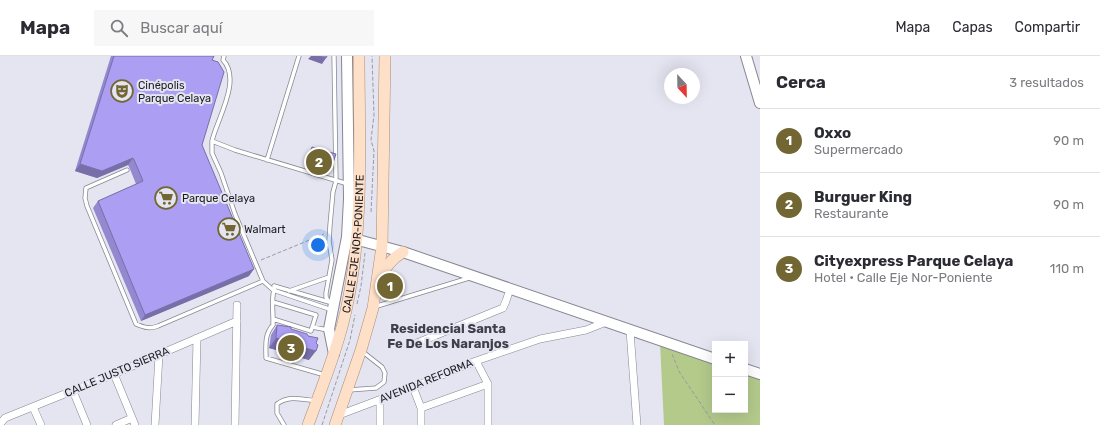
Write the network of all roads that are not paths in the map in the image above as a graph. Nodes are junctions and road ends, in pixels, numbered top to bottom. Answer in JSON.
{"nodes":[{"id":1,"x":224,"y":56,"type":"edge"},
{"id":2,"x":299,"y":56,"type":"edge"},
{"id":3,"x":334,"y":56,"type":"edge"},
{"id":4,"x":347,"y":56,"type":"edge"},
{"id":5,"x":359,"y":56,"type":"edge"},
{"id":6,"x":385,"y":56,"type":"edge"},
{"id":7,"x":746,"y":56,"type":"edge"},
{"id":8,"x":760,"y":103,"type":"edge"},
{"id":9,"x":212,"y":141,"type":"junction"},
{"id":10,"x":267,"y":160,"type":"junction"},
{"id":11,"x":127,"y":170,"type":"dead end"},
{"id":12,"x":336,"y":180,"type":"junction"},
{"id":13,"x":348,"y":184,"type":"junction"},
{"id":14,"x":352,"y":239,"type":"junction"},
{"id":15,"x":382,"y":246,"type":"junction"},
{"id":16,"x":402,"y":252,"type":"junction"},
{"id":17,"x":473,"y":276,"type":"junction"},
{"id":18,"x":330,"y":277,"type":"junction"},
{"id":19,"x":263,"y":281,"type":"junction"},
{"id":20,"x":377,"y":284,"type":"junction"},
{"id":21,"x":273,"y":288,"type":"junction"},
{"id":22,"x":510,"y":289,"type":"junction"},
{"id":23,"x":289,"y":291,"type":"junction"},
{"id":24,"x":282,"y":294,"type":"junction"},
{"id":25,"x":273,"y":302,"type":"junction"},
{"id":26,"x":237,"y":305,"type":"dead end"},
{"id":27,"x":332,"y":305,"type":"junction"},
{"id":28,"x":373,"y":308,"type":"junction"},
{"id":29,"x":272,"y":319,"type":"junction"},
{"id":30,"x":237,"y":321,"type":"junction"},
{"id":31,"x":606,"y":322,"type":"junction"},
{"id":32,"x":312,"y":327,"type":"junction"},
{"id":33,"x":330,"y":330,"type":"junction"},
{"id":34,"x":309,"y":331,"type":"junction"},
{"id":35,"x":630,"y":331,"type":"junction"},
{"id":36,"x":306,"y":334,"type":"edge"},
{"id":37,"x":197,"y":338,"type":"junction"},
{"id":38,"x":412,"y":345,"type":"dead end"},
{"id":39,"x":361,"y":350,"type":"junction"},
{"id":40,"x":334,"y":354,"type":"junction"},
{"id":41,"x":159,"y":355,"type":"junction"},
{"id":42,"x":712,"y":358,"type":"edge"},
{"id":43,"x":476,"y":361,"type":"junction"},
{"id":44,"x":748,"y":370,"type":"edge"},
{"id":45,"x":114,"y":374,"type":"junction"},
{"id":46,"x":760,"y":374,"type":"edge"},
{"id":47,"x":326,"y":375,"type":"junction"},
{"id":48,"x":488,"y":384,"type":"junction"},
{"id":49,"x":413,"y":387,"type":"junction"},
{"id":50,"x":348,"y":390,"type":"junction"},
{"id":51,"x":73,"y":391,"type":"junction"},
{"id":52,"x":380,"y":400,"type":"junction"},
{"id":53,"x":317,"y":402,"type":"junction"},
{"id":54,"x":33,"y":407,"type":"junction"},
{"id":55,"x":421,"y":408,"type":"junction"},
{"id":56,"x":337,"y":420,"type":"edge"},
{"id":57,"x":134,"y":422,"type":"edge"},
{"id":58,"x":0,"y":424,"type":"edge"},
{"id":59,"x":41,"y":425,"type":"edge"},
{"id":60,"x":87,"y":425,"type":"edge"},
{"id":61,"x":116,"y":425,"type":"edge"},
{"id":62,"x":155,"y":425,"type":"edge"},
{"id":63,"x":195,"y":425,"type":"edge"},
{"id":64,"x":235,"y":425,"type":"edge"},
{"id":65,"x":284,"y":425,"type":"edge"},
{"id":66,"x":308,"y":425,"type":"edge"},
{"id":67,"x":380,"y":425,"type":"edge"},
{"id":68,"x":421,"y":425,"type":"edge"},
{"id":69,"x":488,"y":425,"type":"edge"},
{"id":70,"x":637,"y":425,"type":"edge"}],
"edges":[{"from":1,"to":9,"type":"lane"},
{"from":2,"to":10,"type":"lane"},
{"from":3,"to":12,"type":"lane"},
{"from":4,"to":13,"type":"main road"},
{"from":5,"to":14,"type":"main road","name":"CALLE EJE NOR-PONIENTE"},
{"from":6,"to":15,"type":"main road"},
{"from":7,"to":8,"type":"main road"},
{"from":9,"to":10,"type":"lane"},
{"from":9,"to":19,"type":"lane"},
{"from":10,"to":12,"type":"lane"},
{"from":11,"to":19,"type":"lane"},
{"from":12,"to":13,"type":"lane"},
{"from":12,"to":18,"type":"lane"},
{"from":13,"to":14,"type":"main road"},
{"from":14,"to":15,"type":"main road"},
{"from":14,"to":27,"type":"main road"},
{"from":14,"to":40,"type":"main road","name":"CALLE EJE NOR-PONIENTE"},
{"from":15,"to":16,"type":"main road"},
{"from":15,"to":20,"type":"main road"},
{"from":16,"to":17,"type":"main road"},
{"from":16,"to":20,"type":"main road"},
{"from":17,"to":22,"type":"main road"},
{"from":17,"to":28,"type":"lane"},
{"from":18,"to":23,"type":"lane"},
{"from":18,"to":27,"type":"lane"},
{"from":19,"to":21,"type":"lane"},
{"from":20,"to":28,"type":"main road"},
{"from":21,"to":23,"type":"lane"},
{"from":21,"to":24,"type":"lane"},
{"from":21,"to":25,"type":"lane"},
{"from":22,"to":31,"type":"main road"},
{"from":22,"to":38,"type":"street"},
{"from":23,"to":24,"type":"lane"},
{"from":23,"to":27,"type":"lane"},
{"from":24,"to":27,"type":"lane"},
{"from":25,"to":29,"type":"lane"},
{"from":25,"to":32,"type":"lane"},
{"from":26,"to":30,"type":"street"},
{"from":27,"to":33,"type":"main road"},
{"from":28,"to":39,"type":"main road"},
{"from":29,"to":34,"type":"lane"},
{"from":29,"to":47,"type":"lane"},
{"from":30,"to":37,"type":"street","name":"CALLE JUSTO SIERRA"},
{"from":30,"to":64,"type":"street"},
{"from":31,"to":35,"type":"main road"},
{"from":31,"to":43,"type":"street","name":"AVENIDA REFORMA"},
{"from":32,"to":33,"type":"lane"},
{"from":32,"to":34,"type":"lane"},
{"from":33,"to":40,"type":"main road"},
{"from":34,"to":36,"type":"lane"},
{"from":35,"to":42,"type":"main road"},
{"from":35,"to":70,"type":"street"},
{"from":37,"to":41,"type":"street","name":"CALLE JUSTO SIERRA"},
{"from":37,"to":63,"type":"street"},
{"from":39,"to":50,"type":"main road"},
{"from":39,"to":50,"type":"lane"},
{"from":40,"to":47,"type":"main road","name":"CALLE EJE NOR-PONIENTE"},
{"from":41,"to":45,"type":"street","name":"CALLE JUSTO SIERRA"},
{"from":41,"to":62,"type":"street"},
{"from":43,"to":48,"type":"street"},
{"from":43,"to":49,"type":"street","name":"AVENIDA REFORMA"},
{"from":44,"to":46,"type":"main road"},
{"from":45,"to":51,"type":"street","name":"CALLE JUSTO SIERRA"},
{"from":45,"to":57,"type":"street"},
{"from":47,"to":53,"type":"main road","name":"CALLE EJE NOR-PONIENTE"},
{"from":48,"to":55,"type":"street"},
{"from":48,"to":69,"type":"street"},
{"from":49,"to":52,"type":"street","name":"AVENIDA REFORMA"},
{"from":49,"to":55,"type":"street"},
{"from":50,"to":56,"type":"main road"},
{"from":51,"to":54,"type":"street","name":"CALLE JUSTO SIERRA"},
{"from":51,"to":60,"type":"street"},
{"from":52,"to":56,"type":"street","name":"AVENIDA REFORMA"},
{"from":52,"to":67,"type":"street"},
{"from":53,"to":65,"type":"lane"},
{"from":53,"to":66,"type":"main road","name":"CALLE EJE NOR-PONIENTE"},
{"from":54,"to":58,"type":"street","name":"CALLE JUSTO SIERRA"},
{"from":54,"to":59,"type":"street"},
{"from":55,"to":68,"type":"street"},
{"from":57,"to":61,"type":"street"}]}
